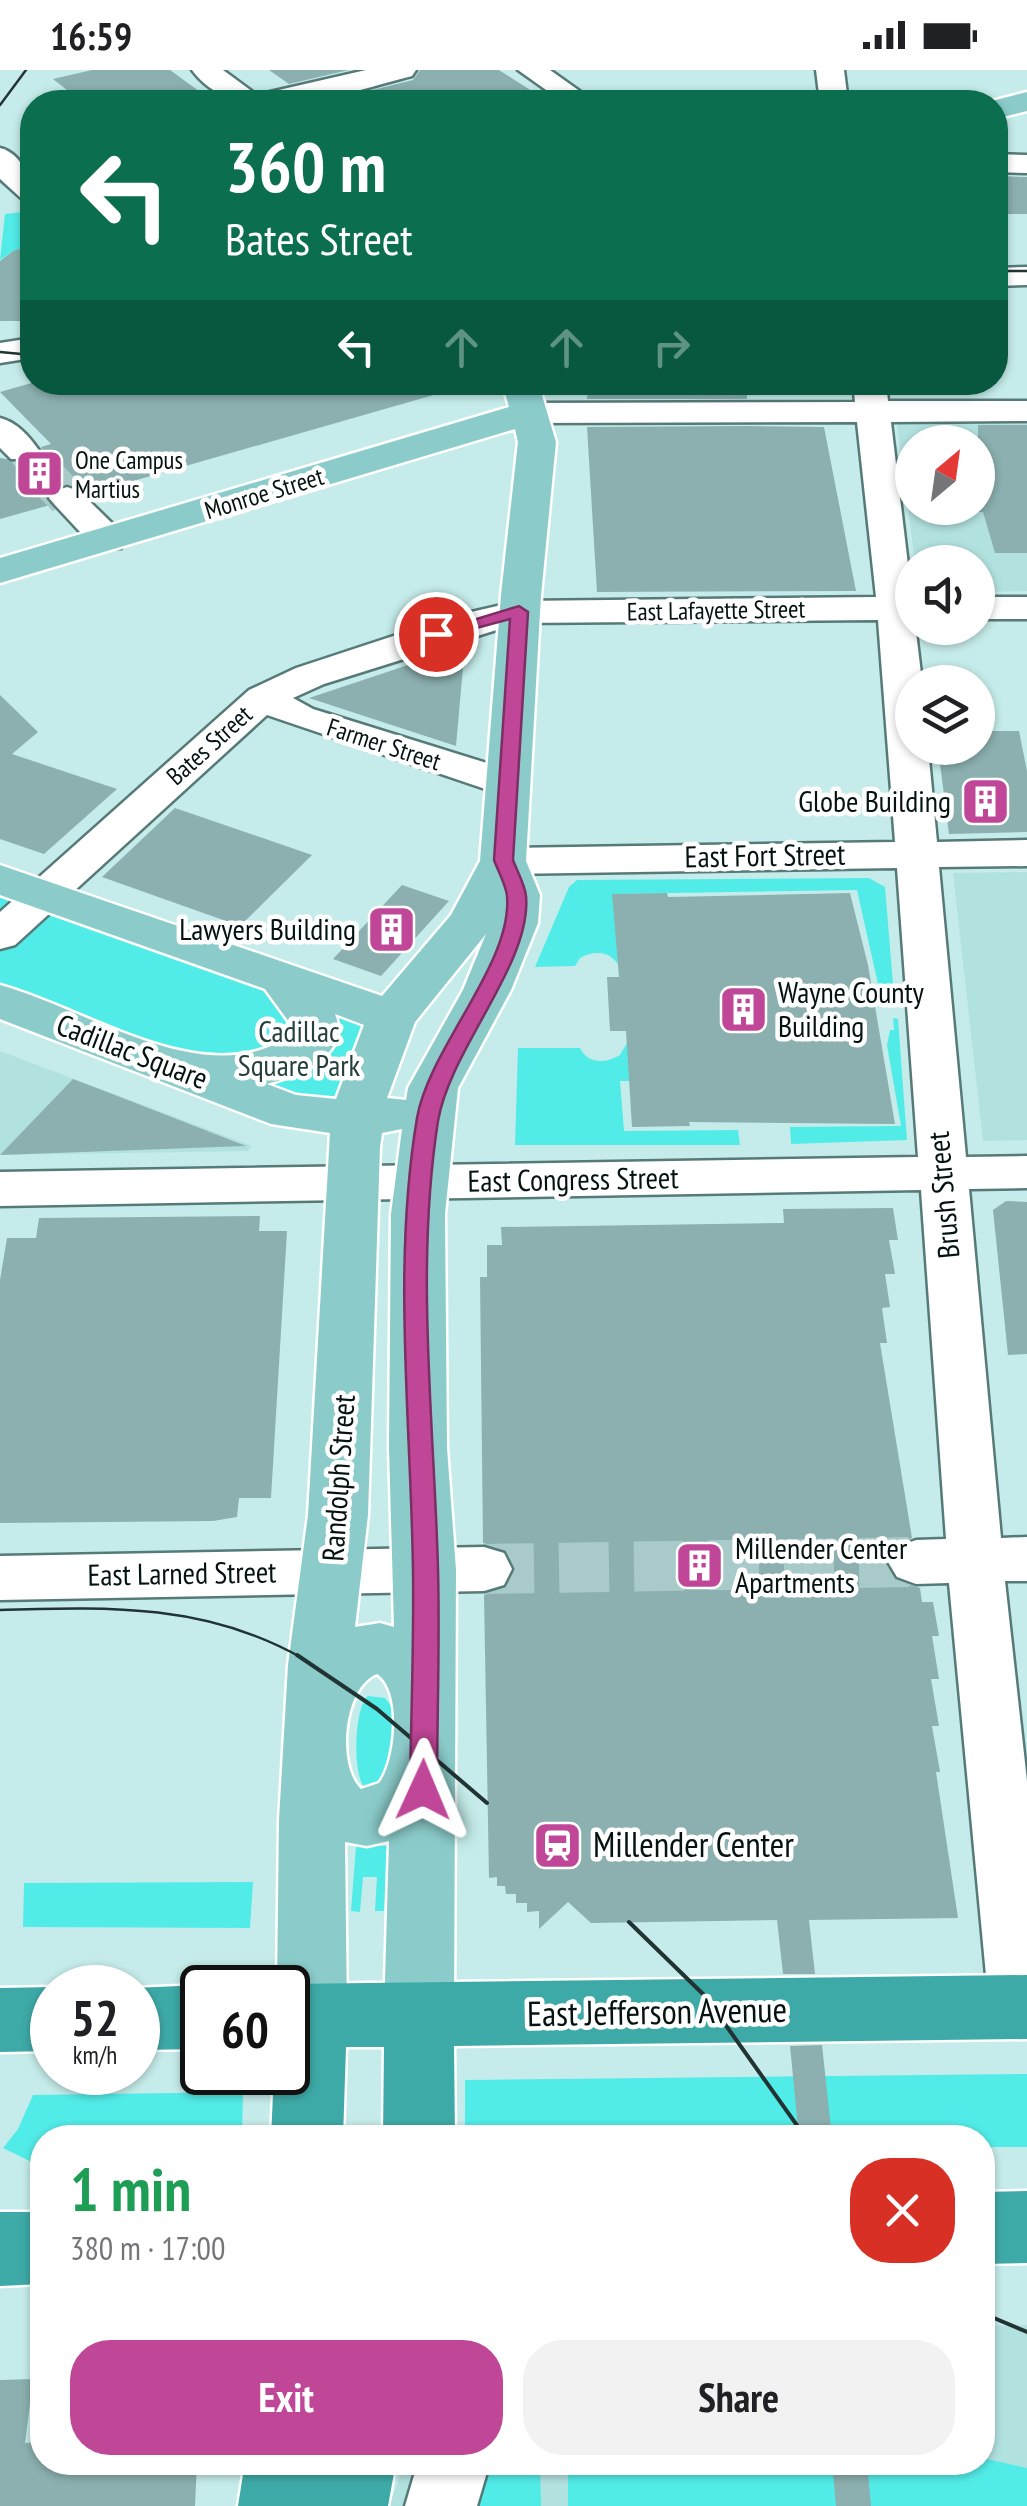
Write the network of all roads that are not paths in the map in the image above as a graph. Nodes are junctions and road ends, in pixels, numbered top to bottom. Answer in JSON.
{"nodes":[{"id":1,"x":206,"y":70,"type":"edge"},
{"id":2,"x":237,"y":70,"type":"edge"},
{"id":3,"x":402,"y":70,"type":"edge"},
{"id":4,"x":532,"y":70,"type":"edge"},
{"id":5,"x":244,"y":90,"type":"edge"},
{"id":6,"x":256,"y":90,"type":"edge"},
{"id":7,"x":318,"y":90,"type":"edge"},
{"id":8,"x":576,"y":90,"type":"edge"},
{"id":9,"x":0,"y":161,"type":"edge"},
{"id":10,"x":20,"y":181,"type":"edge"},
{"id":11,"x":523,"y":398,"type":"edge"},
{"id":12,"x":870,"y":398,"type":"edge"},
{"id":13,"x":1027,"y":410,"type":"edge"},
{"id":14,"x":87,"y":518,"type":"junction"},
{"id":15,"x":0,"y":541,"type":"edge"},
{"id":16,"x":895,"y":552,"type":"edge"},
{"id":17,"x":0,"y":571,"type":"edge"},
{"id":18,"x":895,"y":607,"type":"edge"},
{"id":19,"x":995,"y":608,"type":"edge"},
{"id":20,"x":1027,"y":608,"type":"edge"},
{"id":21,"x":519,"y":612,"type":"junction"},
{"id":22,"x":906,"y":645,"type":"edge"},
{"id":23,"x":263,"y":698,"type":"junction"},
{"id":24,"x":508,"y":783,"type":"junction"},
{"id":25,"x":1027,"y":852,"type":"edge"},
{"id":26,"x":916,"y":853,"type":"junction"},
{"id":27,"x":503,"y":860,"type":"junction"},
{"id":28,"x":0,"y":879,"type":"edge"},
{"id":29,"x":45,"y":895,"type":"junction"},
{"id":30,"x":0,"y":936,"type":"edge"},
{"id":31,"x":282,"y":978,"type":"junction"},
{"id":32,"x":0,"y":1000,"type":"edge"},
{"id":33,"x":392,"y":1016,"type":"junction"},
{"id":34,"x":159,"y":1063,"type":"junction"},
{"id":35,"x":433,"y":1088,"type":"junction"},
{"id":36,"x":358,"y":1119,"type":"junction"},
{"id":37,"x":1027,"y":1172,"type":"edge"},
{"id":38,"x":942,"y":1174,"type":"junction"},
{"id":39,"x":421,"y":1181,"type":"junction"},
{"id":40,"x":354,"y":1186,"type":"junction"},
{"id":41,"x":0,"y":1189,"type":"edge"},
{"id":42,"x":342,"y":1444,"type":"junction"},
{"id":43,"x":418,"y":1448,"type":"junction"},
{"id":44,"x":1001,"y":1560,"type":"edge"},
{"id":45,"x":916,"y":1562,"type":"tunnel mouth"},
{"id":46,"x":455,"y":1569,"type":"junction"},
{"id":47,"x":333,"y":1571,"type":"junction"},
{"id":48,"x":0,"y":1578,"type":"edge"},
{"id":49,"x":424,"y":1727,"type":"junction"},
{"id":50,"x":318,"y":1728,"type":"junction"},
{"id":51,"x":303,"y":1965,"type":"edge"},
{"id":52,"x":1024,"y":2007,"type":"edge"},
{"id":53,"x":419,"y":2015,"type":"junction"},
{"id":54,"x":310,"y":2016,"type":"edge"},
{"id":55,"x":30,"y":2019,"type":"edge"},
{"id":56,"x":0,"y":2020,"type":"edge"},
{"id":57,"x":305,"y":2095,"type":"edge"},
{"id":58,"x":307,"y":2125,"type":"edge"},
{"id":59,"x":419,"y":2125,"type":"edge"},
{"id":60,"x":1027,"y":2227,"type":"edge"},
{"id":61,"x":995,"y":2228,"type":"edge"},
{"id":62,"x":30,"y":2248,"type":"edge"},
{"id":63,"x":0,"y":2249,"type":"edge"},
{"id":64,"x":282,"y":2475,"type":"edge"},
{"id":65,"x":354,"y":2475,"type":"edge"},
{"id":66,"x":450,"y":2475,"type":"edge"},
{"id":67,"x":278,"y":2506,"type":"edge"},
{"id":68,"x":348,"y":2506,"type":"edge"},
{"id":69,"x":440,"y":2506,"type":"edge"}],
"edges":[{"from":1,"to":5,"type":"street"},
{"from":2,"to":6,"type":"street"},
{"from":3,"to":7,"type":"street"},
{"from":4,"to":8,"type":"street"},
{"from":9,"to":10,"type":"street"},
{"from":11,"to":12,"type":"street","name":"Monroe Street"},
{"from":11,"to":14,"type":"main road","name":"Monroe Street"},
{"from":11,"to":21,"type":"main road","name":"Randolph Street"},
{"from":12,"to":13,"type":"street","name":"Monroe Street"},
{"from":12,"to":16,"type":"street","name":"Brush Street"},
{"from":14,"to":15,"type":"main road","name":"Monroe Street"},
{"from":14,"to":17,"type":"main road","name":"Monroe Street"},
{"from":18,"to":21,"type":"street","name":"East Lafayette Street"},
{"from":19,"to":20,"type":"street"},
{"from":21,"to":23,"type":"street","name":"Bates Street"},
{"from":21,"to":24,"type":"main road","name":"Randolph Street"},
{"from":22,"to":26,"type":"street","name":"Brush Street"},
{"from":23,"to":24,"type":"street","name":"Farmer Street"},
{"from":23,"to":29,"type":"street","name":"Bates Street"},
{"from":24,"to":27,"type":"main road","name":"Randolph Street"},
{"from":25,"to":26,"type":"street","name":"East Fort Street"},
{"from":26,"to":27,"type":"street","name":"East Fort Street"},
{"from":26,"to":38,"type":"street","name":"Brush Street"},
{"from":27,"to":33,"type":"main road","name":"Randolph Street"},
{"from":27,"to":35,"type":"main road","name":"Randolph Street"},
{"from":28,"to":29,"type":"main road"},
{"from":29,"to":30,"type":"street","name":"Bates Street"},
{"from":29,"to":31,"type":"main road"},
{"from":31,"to":33,"type":"main road"},
{"from":31,"to":34,"type":"main road"},
{"from":32,"to":34,"type":"main road","name":"Cadillac Square"},
{"from":33,"to":36,"type":"main road","name":"Randolph Street"},
{"from":34,"to":36,"type":"main road","name":"Cadillac Square"},
{"from":35,"to":36,"type":"main road","name":"Cadillac Square"},
{"from":35,"to":39,"type":"main road","name":"Randolph Street"},
{"from":36,"to":40,"type":"main road","name":"Randolph Street"},
{"from":37,"to":38,"type":"street","name":"East Congress Street"},
{"from":38,"to":39,"type":"street","name":"East Congress Street"},
{"from":38,"to":44,"type":"street","name":"Brush Street"},
{"from":39,"to":40,"type":"street","name":"East Congress Street"},
{"from":39,"to":43,"type":"main road","name":"Randolph Street"},
{"from":40,"to":41,"type":"street","name":"East Congress Street"},
{"from":40,"to":42,"type":"main road","name":"Randolph Street"},
{"from":42,"to":43,"type":"main road"},
{"from":42,"to":47,"type":"main road","name":"Randolph Street"},
{"from":43,"to":46,"type":"main road","name":"Randolph Street"},
{"from":44,"to":45,"type":"street"},
{"from":44,"to":52,"type":"street","name":"Brush Street"},
{"from":46,"to":47,"type":"street","name":"East Larned Street"},
{"from":46,"to":49,"type":"main road","name":"Randolph Street"},
{"from":47,"to":48,"type":"street","name":"East Larned Street"},
{"from":47,"to":50,"type":"main road","name":"Randolph Street"},
{"from":49,"to":50,"type":"main road"},
{"from":49,"to":50,"type":"main road"},
{"from":49,"to":53,"type":"main road","name":"Randolph Street"},
{"from":50,"to":51,"type":"main road","name":"Randolph Street"},
{"from":52,"to":53,"type":"highway","name":"East Jefferson Avenue"},
{"from":53,"to":54,"type":"highway","name":"East Jefferson Avenue"},
{"from":53,"to":59,"type":"highway","name":"Randolph Street"},
{"from":55,"to":56,"type":"highway"},
{"from":57,"to":58,"type":"highway","name":"Randolph Street"},
{"from":60,"to":61,"type":"highway"},
{"from":62,"to":63,"type":"highway"},
{"from":64,"to":67,"type":"highway"},
{"from":65,"to":68,"type":"highway"},
{"from":66,"to":69,"type":"street"}]}
